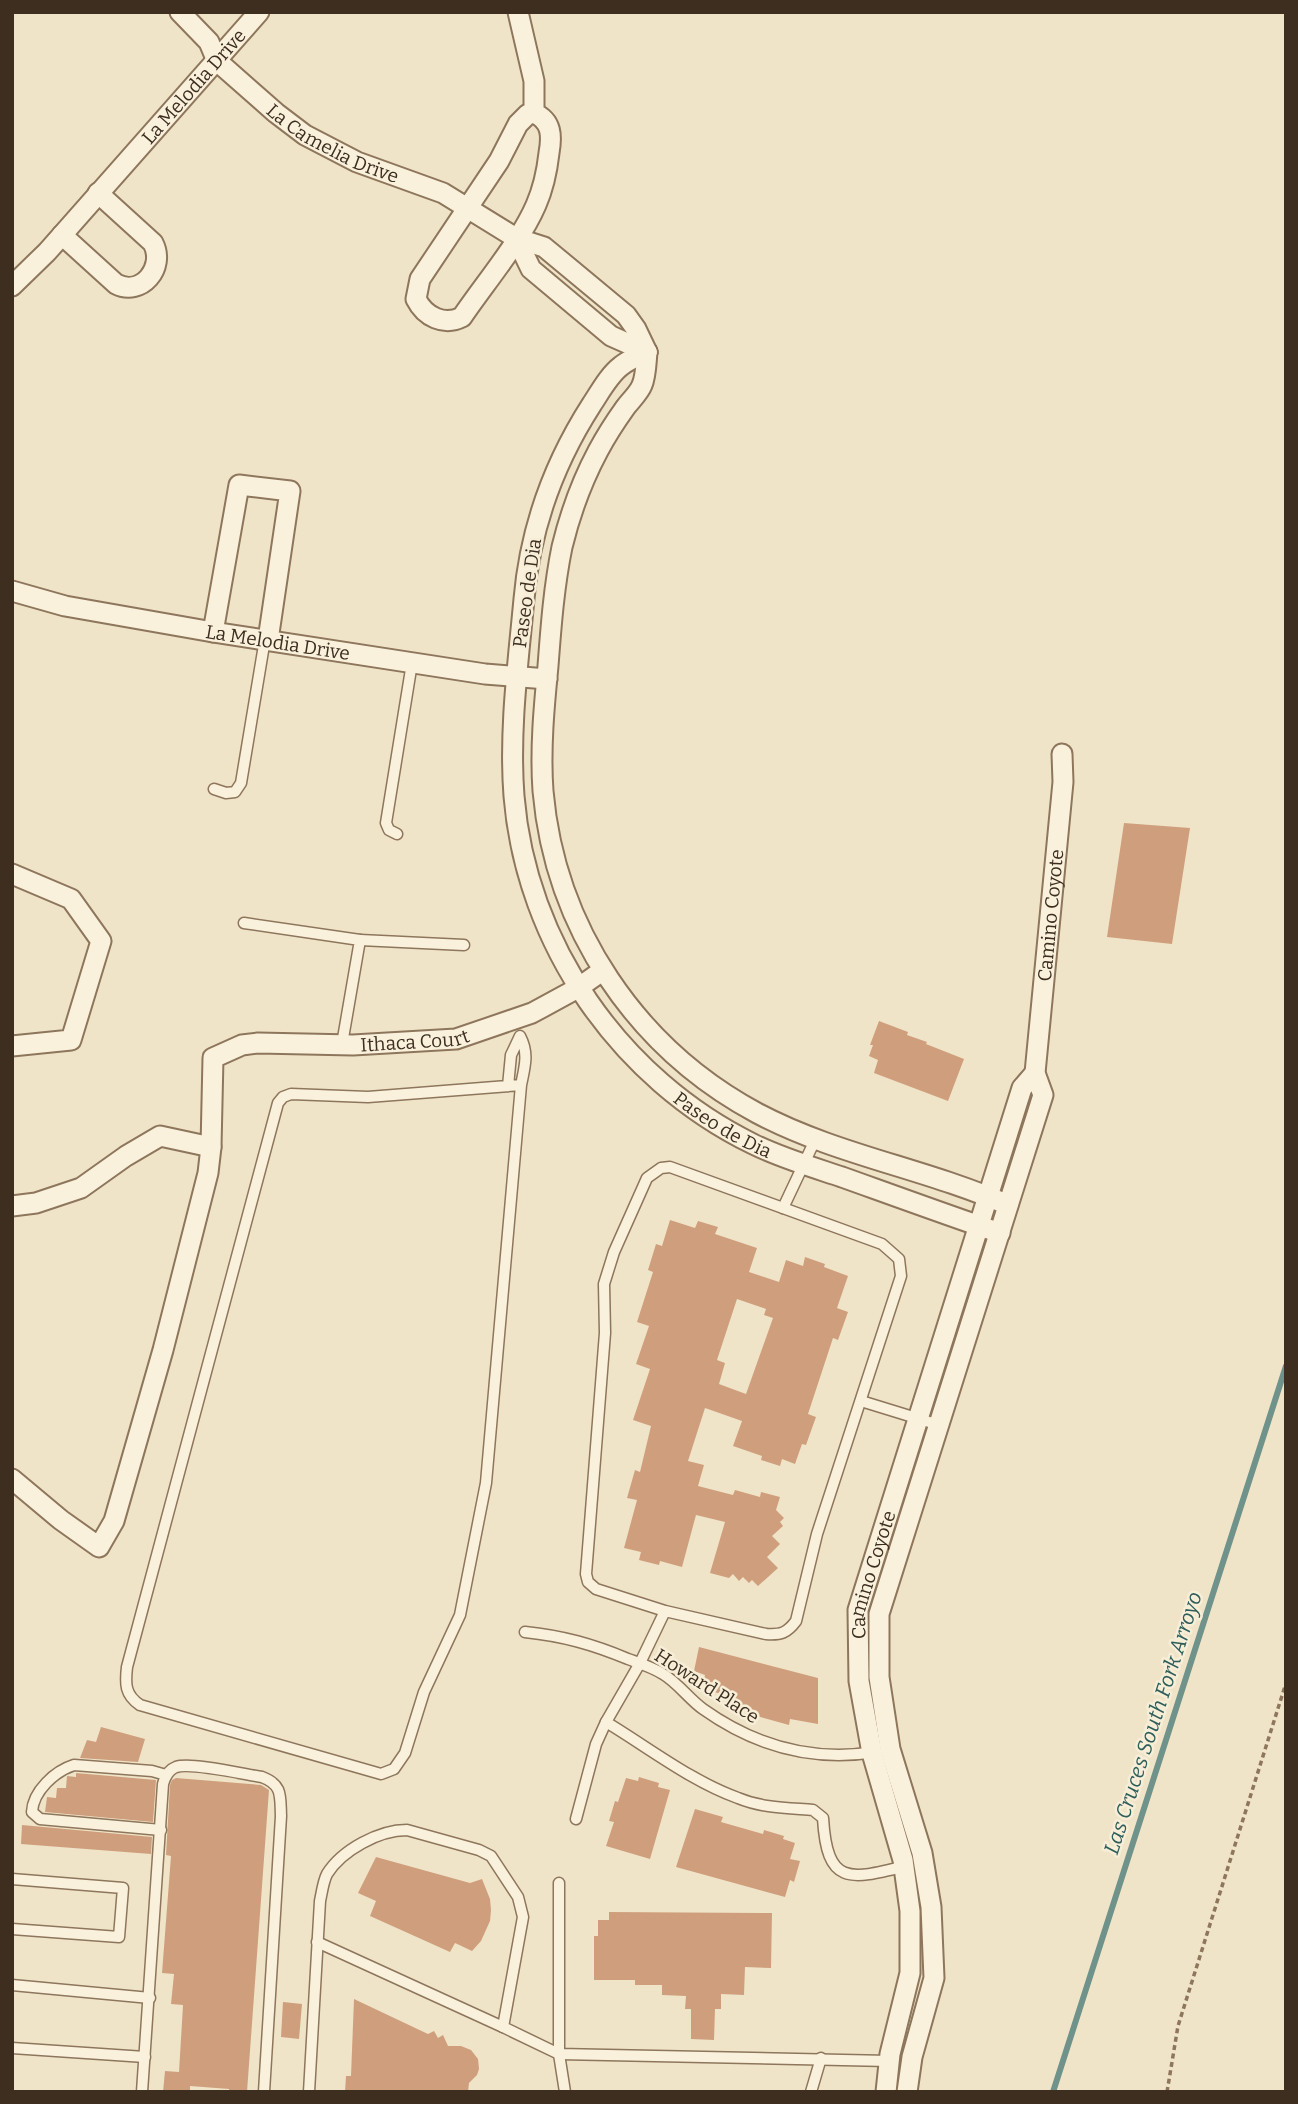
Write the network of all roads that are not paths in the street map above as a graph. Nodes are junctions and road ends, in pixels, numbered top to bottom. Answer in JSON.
{"nodes":[{"id":1,"x":180,"y":12,"type":"edge"},
{"id":2,"x":260,"y":12,"type":"edge"},
{"id":3,"x":518,"y":12,"type":"edge"},
{"id":4,"x":217,"y":61,"type":"junction"},
{"id":5,"x":534,"y":113,"type":"junction"},
{"id":6,"x":98,"y":193,"type":"junction"},
{"id":7,"x":468,"y":207,"type":"junction"},
{"id":8,"x":62,"y":235,"type":"junction"},
{"id":9,"x":516,"y":238,"type":"junction"},
{"id":10,"x":12,"y":286,"type":"edge"},
{"id":11,"x":647,"y":352,"type":"junction"},
{"id":12,"x":12,"y":591,"type":"edge"},
{"id":13,"x":213,"y":632,"type":"junction"},
{"id":14,"x":266,"y":639,"type":"junction"},
{"id":15,"x":412,"y":663,"type":"junction"},
{"id":16,"x":517,"y":677,"type":"junction"},
{"id":17,"x":547,"y":679,"type":"junction"},
{"id":18,"x":1062,"y":754,"type":"dead end"},
{"id":19,"x":214,"y":789,"type":"dead end"},
{"id":20,"x":397,"y":834,"type":"dead end"},
{"id":21,"x":12,"y":874,"type":"edge"},
{"id":22,"x":244,"y":923,"type":"dead end"},
{"id":23,"x":360,"y":940,"type":"junction"},
{"id":24,"x":464,"y":945,"type":"dead end"},
{"id":25,"x":602,"y":971,"type":"junction"},
{"id":26,"x":578,"y":988,"type":"junction"},
{"id":27,"x":519,"y":1027,"type":"junction"},
{"id":28,"x":342,"y":1044,"type":"junction"},
{"id":29,"x":12,"y":1046,"type":"edge"},
{"id":30,"x":1035,"y":1073,"type":"junction"},
{"id":31,"x":521,"y":1084,"type":"junction"},
{"id":32,"x":508,"y":1086,"type":"junction"},
{"id":33,"x":816,"y":1138,"type":"junction"},
{"id":34,"x":211,"y":1147,"type":"junction"},
{"id":35,"x":803,"y":1163,"type":"junction"},
{"id":36,"x":988,"y":1196,"type":"junction"},
{"id":37,"x":1008,"y":1205,"type":"junction"},
{"id":38,"x":12,"y":1206,"type":"edge"},
{"id":39,"x":783,"y":1208,"type":"junction"},
{"id":40,"x":977,"y":1226,"type":"junction"},
{"id":41,"x":1000,"y":1233,"type":"junction"},
{"id":42,"x":861,"y":1401,"type":"junction"},
{"id":43,"x":918,"y":1418,"type":"junction"},
{"id":44,"x":939,"y":1425,"type":"junction"},
{"id":45,"x":12,"y":1479,"type":"edge"},
{"id":46,"x":665,"y":1611,"type":"junction"},
{"id":47,"x":525,"y":1632,"type":"dead end"},
{"id":48,"x":640,"y":1663,"type":"junction"},
{"id":49,"x":606,"y":1723,"type":"junction"},
{"id":50,"x":881,"y":1751,"type":"junction"},
{"id":51,"x":166,"y":1774,"type":"junction"},
{"id":52,"x":576,"y":1819,"type":"dead end"},
{"id":53,"x":160,"y":1830,"type":"junction"},
{"id":54,"x":923,"y":1862,"type":"junction"},
{"id":55,"x":904,"y":1867,"type":"junction"},
{"id":56,"x":12,"y":1879,"type":"edge"},
{"id":57,"x":559,"y":1883,"type":"dead end"},
{"id":58,"x":12,"y":1929,"type":"edge"},
{"id":59,"x":317,"y":1942,"type":"junction"},
{"id":60,"x":12,"y":1985,"type":"edge"},
{"id":61,"x":150,"y":1998,"type":"junction"},
{"id":62,"x":503,"y":2026,"type":"junction"},
{"id":63,"x":12,"y":2048,"type":"edge"},
{"id":64,"x":559,"y":2054,"type":"junction"},
{"id":65,"x":145,"y":2057,"type":"junction"},
{"id":66,"x":821,"y":2058,"type":"junction"},
{"id":67,"x":890,"y":2061,"type":"junction"},
{"id":68,"x":142,"y":2092,"type":"edge"},
{"id":69,"x":264,"y":2092,"type":"edge"},
{"id":70,"x":309,"y":2092,"type":"edge"},
{"id":71,"x":565,"y":2092,"type":"edge"},
{"id":72,"x":811,"y":2092,"type":"edge"},
{"id":73,"x":886,"y":2092,"type":"edge"},
{"id":74,"x":907,"y":2092,"type":"edge"}],
"edges":[{"from":1,"to":4,"type":"street","name":"La Camelia Drive"},
{"from":2,"to":4,"type":"street","name":"La Melodia Drive"},
{"from":3,"to":5,"type":"street"},
{"from":4,"to":6,"type":"street","name":"La Melodia Drive"},
{"from":4,"to":7,"type":"street","name":"La Camelia Drive"},
{"from":5,"to":7,"type":"street"},
{"from":5,"to":9,"type":"street"},
{"from":6,"to":8,"type":"street","name":"La Melodia Drive"},
{"from":6,"to":8,"type":"street"},
{"from":7,"to":9,"type":"street","name":"La Camelia Drive"},
{"from":7,"to":9,"type":"street"},
{"from":8,"to":10,"type":"street","name":"La Melodia Drive"},
{"from":9,"to":11,"type":"street"},
{"from":9,"to":11,"type":"street","name":"La Camelia Drive"},
{"from":11,"to":16,"type":"street","name":"Paseo de Dia"},
{"from":11,"to":17,"type":"street","name":"Paseo de Dia"},
{"from":12,"to":13,"type":"street","name":"La Melodia Drive"},
{"from":13,"to":14,"type":"street","name":"La Melodia Drive"},
{"from":13,"to":14,"type":"street"},
{"from":14,"to":15,"type":"street","name":"La Melodia Drive"},
{"from":14,"to":19,"type":"lane"},
{"from":15,"to":16,"type":"street","name":"La Melodia Drive"},
{"from":15,"to":20,"type":"lane"},
{"from":16,"to":17,"type":"street","name":"La Melodia Drive"},
{"from":16,"to":26,"type":"street","name":"Paseo de Dia"},
{"from":17,"to":25,"type":"street","name":"Paseo de Dia"},
{"from":18,"to":30,"type":"street","name":"Camino Coyote"},
{"from":21,"to":29,"type":"street"},
{"from":22,"to":23,"type":"lane"},
{"from":23,"to":24,"type":"lane"},
{"from":23,"to":28,"type":"lane"},
{"from":25,"to":26,"type":"street","name":"Ithaca Court"},
{"from":25,"to":33,"type":"street","name":"Paseo de Dia"},
{"from":26,"to":27,"type":"street","name":"Ithaca Court"},
{"from":26,"to":35,"type":"street","name":"Paseo de Dia"},
{"from":27,"to":28,"type":"street","name":"Ithaca Court"},
{"from":27,"to":31,"type":"lane"},
{"from":27,"to":32,"type":"lane"},
{"from":28,"to":34,"type":"street","name":"Ithaca Court"},
{"from":30,"to":36,"type":"street","name":"Camino Coyote"},
{"from":30,"to":37,"type":"street","name":"Camino Coyote"},
{"from":31,"to":32,"type":"lane"},
{"from":31,"to":32,"type":"lane"},
{"from":33,"to":35,"type":"lane"},
{"from":33,"to":36,"type":"street","name":"Paseo de Dia"},
{"from":34,"to":38,"type":"street"},
{"from":34,"to":45,"type":"street"},
{"from":35,"to":39,"type":"lane"},
{"from":35,"to":40,"type":"street","name":"Paseo de Dia"},
{"from":36,"to":37,"type":"street","name":"Paseo de Dia"},
{"from":36,"to":40,"type":"street","name":"Camino Coyote"},
{"from":37,"to":41,"type":"street","name":"Camino Coyote"},
{"from":39,"to":42,"type":"lane"},
{"from":39,"to":46,"type":"lane"},
{"from":40,"to":41,"type":"street","name":"Paseo de Dia"},
{"from":40,"to":43,"type":"street","name":"Camino Coyote"},
{"from":41,"to":44,"type":"street","name":"Camino Coyote"},
{"from":42,"to":43,"type":"lane"},
{"from":42,"to":46,"type":"lane"},
{"from":43,"to":44,"type":"lane"},
{"from":43,"to":50,"type":"street","name":"Camino Coyote"},
{"from":44,"to":50,"type":"street","name":"Camino Coyote"},
{"from":46,"to":48,"type":"lane"},
{"from":47,"to":48,"type":"lane","name":"Howard Place"},
{"from":48,"to":49,"type":"lane"},
{"from":48,"to":50,"type":"lane","name":"Howard Place"},
{"from":49,"to":52,"type":"lane"},
{"from":49,"to":55,"type":"lane"},
{"from":50,"to":54,"type":"street","name":"Camino Coyote"},
{"from":50,"to":55,"type":"street","name":"Camino Coyote"},
{"from":51,"to":53,"type":"lane"},
{"from":51,"to":53,"type":"lane"},
{"from":51,"to":69,"type":"lane"},
{"from":53,"to":61,"type":"lane"},
{"from":54,"to":55,"type":"lane"},
{"from":54,"to":74,"type":"street","name":"Camino Coyote"},
{"from":55,"to":67,"type":"street","name":"Camino Coyote"},
{"from":56,"to":58,"type":"lane"},
{"from":57,"to":64,"type":"lane"},
{"from":59,"to":62,"type":"lane"},
{"from":59,"to":62,"type":"lane"},
{"from":59,"to":70,"type":"lane"},
{"from":60,"to":61,"type":"lane"},
{"from":61,"to":65,"type":"lane"},
{"from":62,"to":64,"type":"lane"},
{"from":63,"to":65,"type":"lane"},
{"from":64,"to":66,"type":"lane"},
{"from":64,"to":71,"type":"lane"},
{"from":65,"to":68,"type":"lane"},
{"from":66,"to":67,"type":"lane"},
{"from":66,"to":72,"type":"lane"},
{"from":67,"to":73,"type":"street","name":"Camino Coyote"}]}
